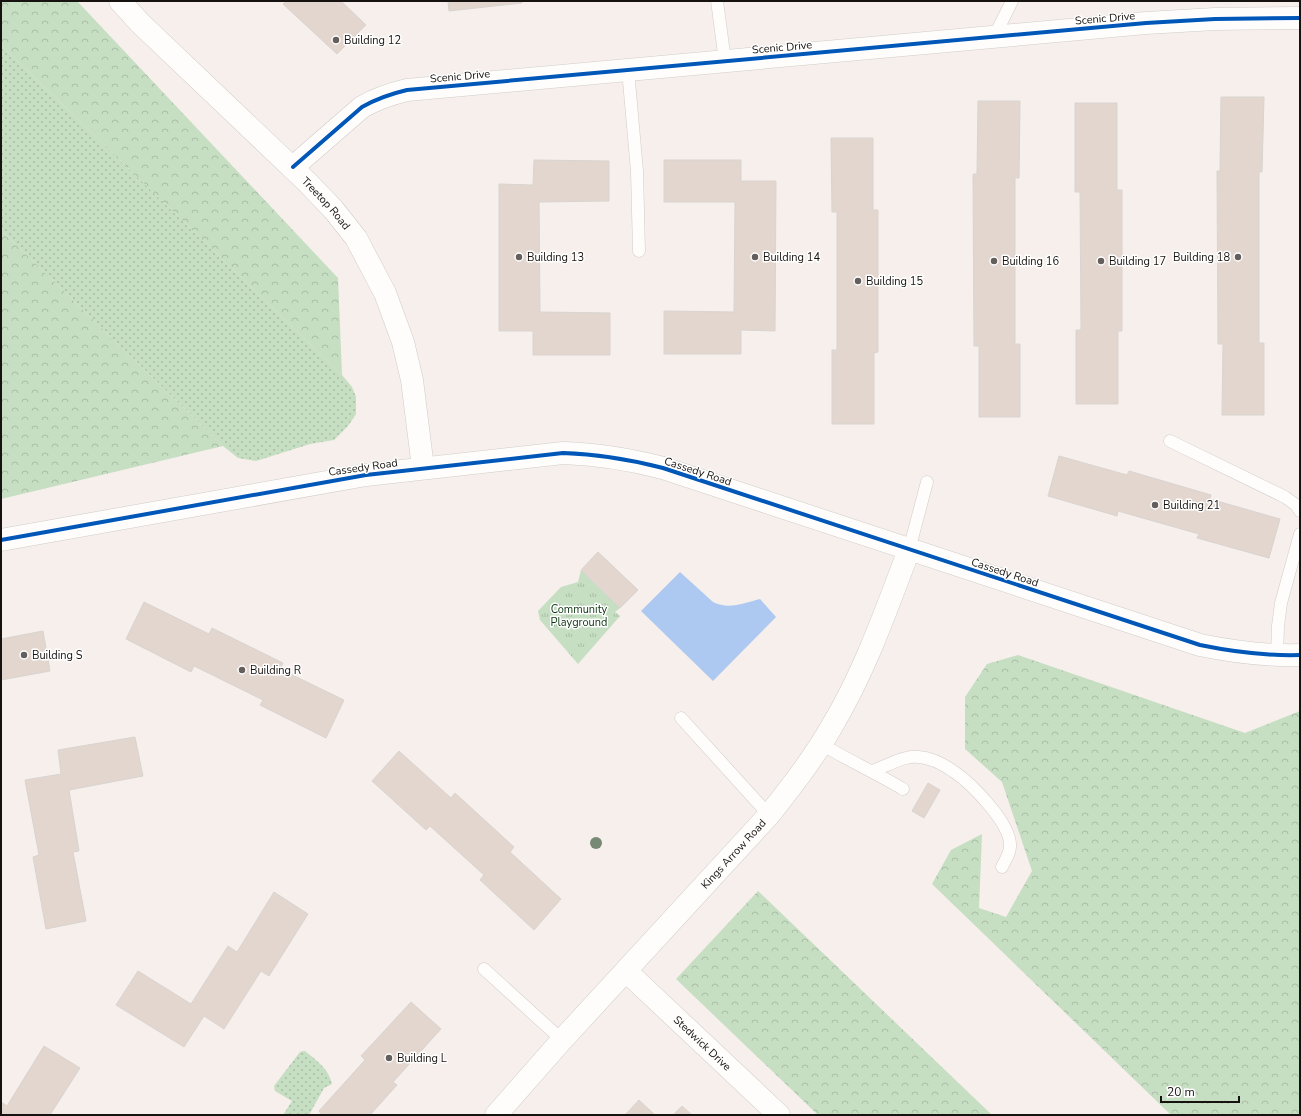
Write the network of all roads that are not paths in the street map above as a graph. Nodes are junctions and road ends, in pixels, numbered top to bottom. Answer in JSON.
{"nodes":[{"id":1,"x":120,"y":1,"type":"edge"},
{"id":2,"x":717,"y":1,"type":"edge"},
{"id":3,"x":1012,"y":1,"type":"edge"},
{"id":4,"x":1300,"y":18,"type":"edge"},
{"id":5,"x":994,"y":37,"type":"junction"},
{"id":6,"x":725,"y":61,"type":"junction"},
{"id":7,"x":628,"y":70,"type":"junction"},
{"id":8,"x":292,"y":167,"type":"junction"},
{"id":9,"x":639,"y":251,"type":"dead end"},
{"id":10,"x":1170,"y":441,"type":"dead end"},
{"id":11,"x":423,"y":468,"type":"junction"},
{"id":12,"x":928,"y":482,"type":"dead end"},
{"id":13,"x":1300,"y":511,"type":"edge"},
{"id":14,"x":1300,"y":534,"type":"edge"},
{"id":15,"x":1,"y":540,"type":"edge"},
{"id":16,"x":909,"y":550,"type":"junction"},
{"id":17,"x":1300,"y":655,"type":"edge"},
{"id":18,"x":1277,"y":656,"type":"junction"},
{"id":19,"x":681,"y":718,"type":"dead end"},
{"id":20,"x":821,"y":744,"type":"junction"},
{"id":21,"x":872,"y":771,"type":"junction"},
{"id":22,"x":903,"y":789,"type":"dead end"},
{"id":23,"x":769,"y":816,"type":"junction"},
{"id":24,"x":1002,"y":867,"type":"dead end"},
{"id":25,"x":484,"y":969,"type":"dead end"},
{"id":26,"x":626,"y":971,"type":"junction"},
{"id":27,"x":562,"y":1040,"type":"junction"},
{"id":28,"x":496,"y":1115,"type":"edge"},
{"id":29,"x":779,"y":1115,"type":"edge"}],
"edges":[{"from":1,"to":8,"type":"street","name":"Treetop Road"},
{"from":2,"to":6,"type":"lane"},
{"from":3,"to":5,"type":"lane"},
{"from":4,"to":5,"type":"street","name":"Scenic Drive"},
{"from":5,"to":6,"type":"street","name":"Scenic Drive"},
{"from":6,"to":7,"type":"street","name":"Scenic Drive"},
{"from":7,"to":8,"type":"street","name":"Scenic Drive"},
{"from":7,"to":9,"type":"lane"},
{"from":8,"to":11,"type":"street","name":"Treetop Road"},
{"from":10,"to":13,"type":"lane"},
{"from":11,"to":15,"type":"street","name":"Cassedy Road"},
{"from":11,"to":16,"type":"street","name":"Cassedy Road"},
{"from":12,"to":16,"type":"lane"},
{"from":14,"to":18,"type":"lane"},
{"from":16,"to":18,"type":"street","name":"Cassedy Road"},
{"from":16,"to":20,"type":"street","name":"Kings Arrow Road"},
{"from":17,"to":18,"type":"street","name":"Cassedy Road"},
{"from":19,"to":23,"type":"lane"},
{"from":20,"to":21,"type":"lane"},
{"from":20,"to":23,"type":"street","name":"Kings Arrow Road"},
{"from":21,"to":22,"type":"lane"},
{"from":21,"to":24,"type":"lane"},
{"from":23,"to":26,"type":"street","name":"Kings Arrow Road"},
{"from":25,"to":27,"type":"lane"},
{"from":26,"to":27,"type":"street","name":"Kings Arrow Road"},
{"from":26,"to":29,"type":"street","name":"Stedwick Drive"},
{"from":27,"to":28,"type":"street","name":"Kings Arrow Road"}]}
